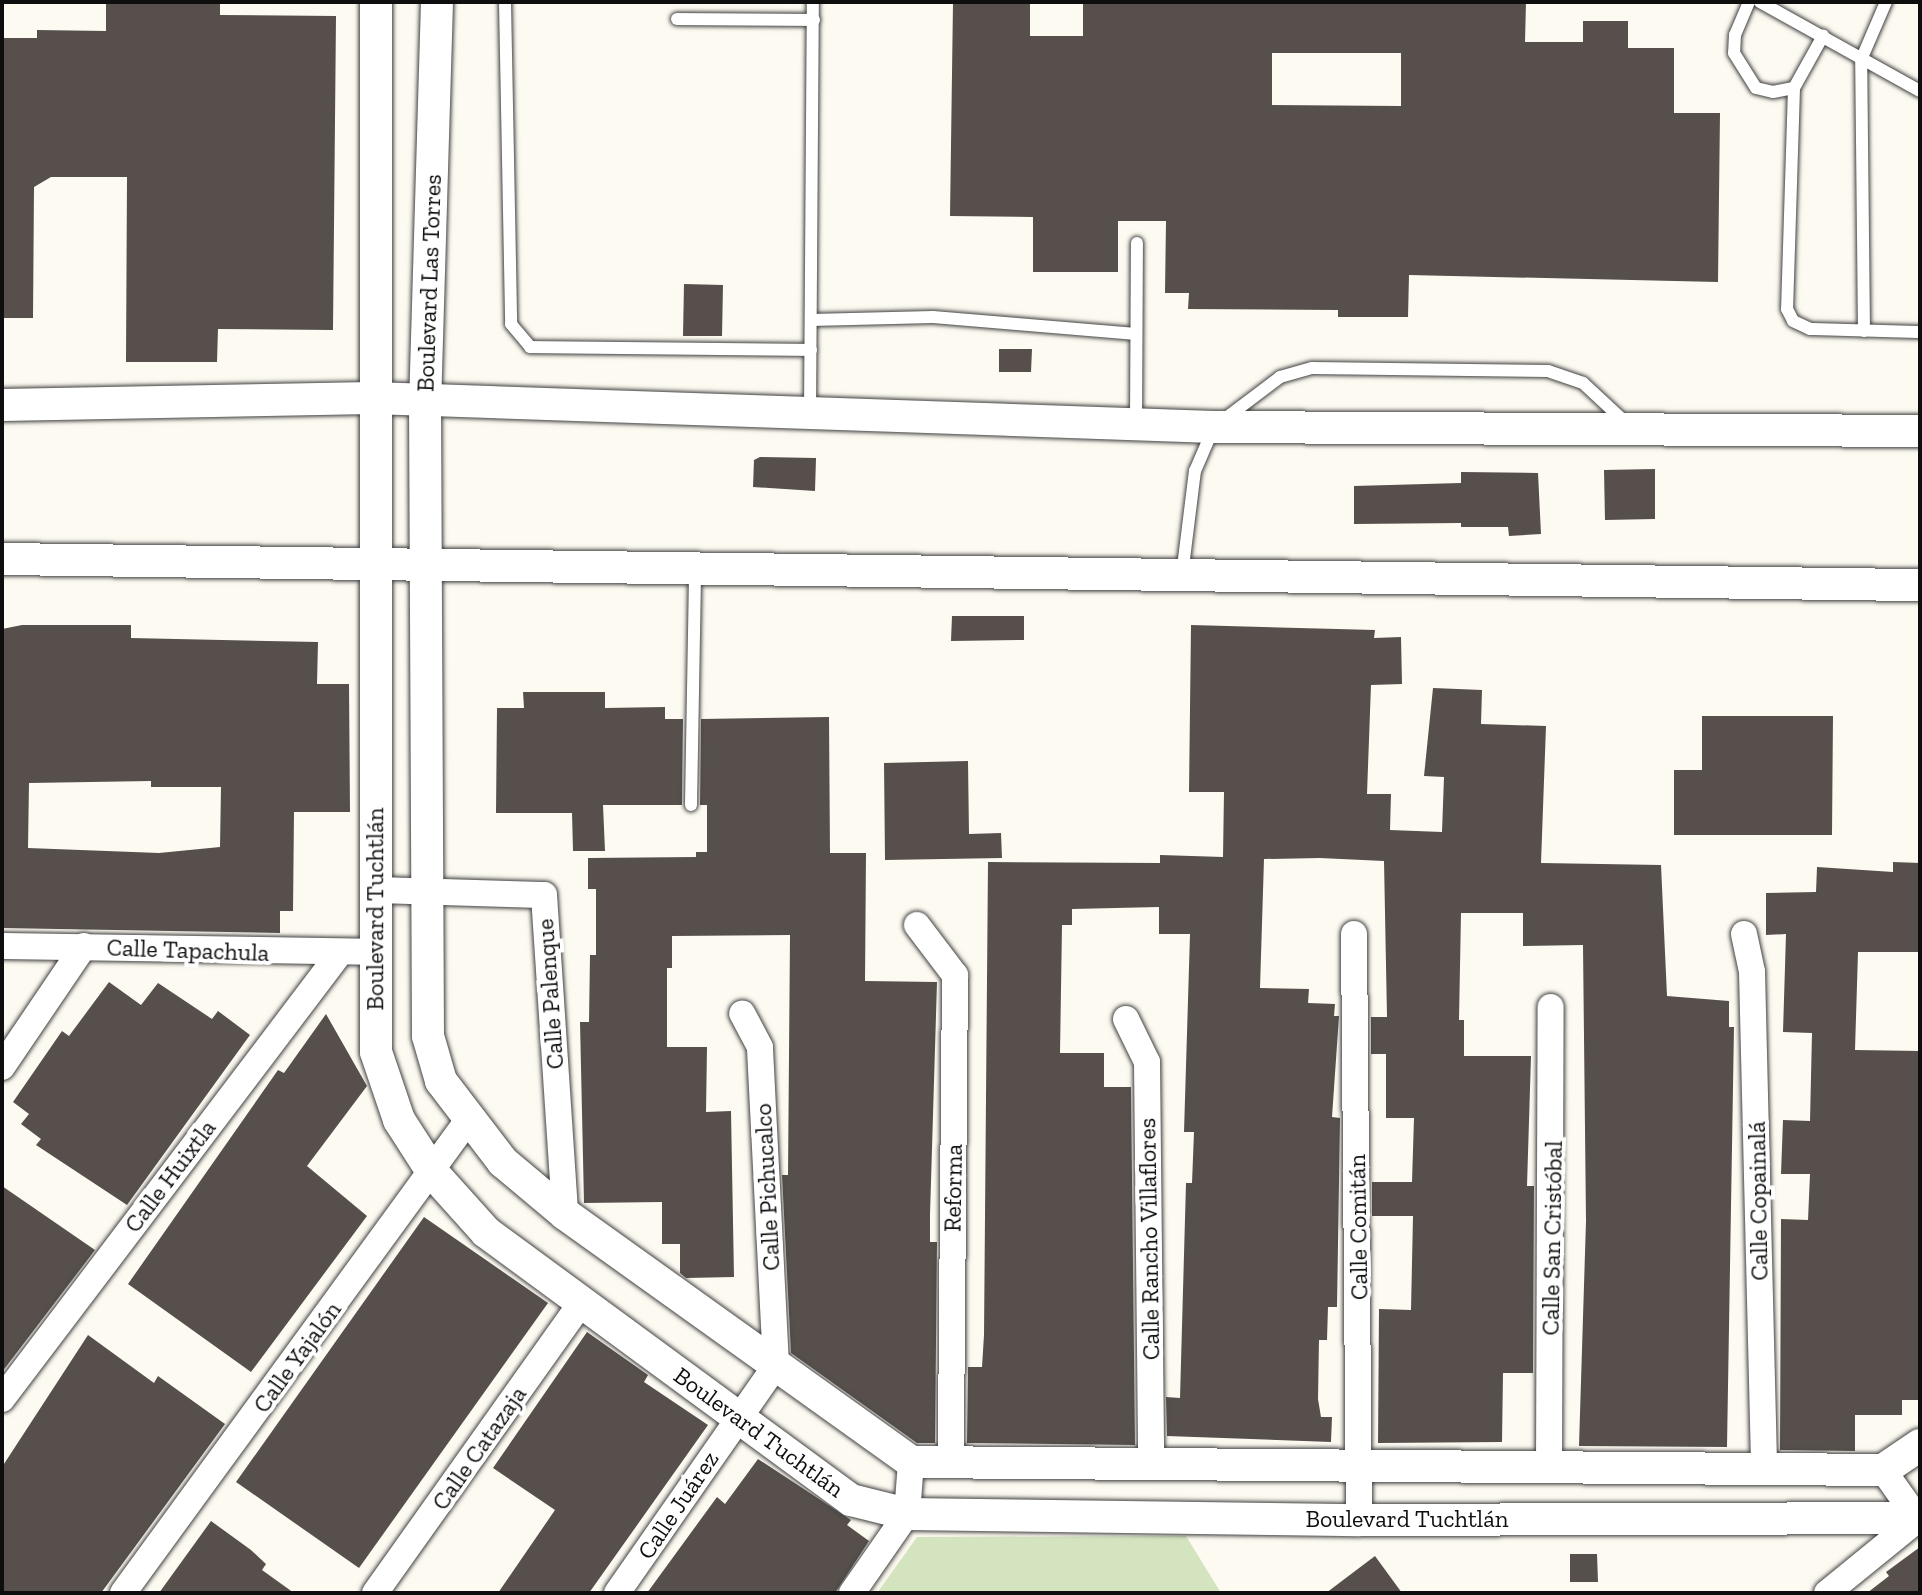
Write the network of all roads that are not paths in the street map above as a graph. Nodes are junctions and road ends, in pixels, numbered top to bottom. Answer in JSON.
{"nodes":[{"id":1,"x":376,"y":2,"type":"edge"},
{"id":2,"x":437,"y":2,"type":"edge"},
{"id":3,"x":505,"y":2,"type":"edge"},
{"id":4,"x":813,"y":2,"type":"edge"},
{"id":5,"x":1749,"y":2,"type":"edge"},
{"id":6,"x":1760,"y":2,"type":"edge"},
{"id":7,"x":1886,"y":2,"type":"edge"},
{"id":8,"x":677,"y":19,"type":"dead end"},
{"id":9,"x":814,"y":20,"type":"junction"},
{"id":10,"x":1823,"y":36,"type":"junction"},
{"id":11,"x":1861,"y":60,"type":"junction"},
{"id":12,"x":1794,"y":88,"type":"junction"},
{"id":13,"x":1920,"y":91,"type":"edge"},
{"id":14,"x":1137,"y":243,"type":"dead end"},
{"id":15,"x":811,"y":320,"type":"junction"},
{"id":16,"x":1864,"y":331,"type":"junction"},
{"id":17,"x":1920,"y":332,"type":"edge"},
{"id":18,"x":1136,"y":334,"type":"junction"},
{"id":19,"x":811,"y":350,"type":"junction"},
{"id":20,"x":372,"y":398,"type":"junction"},
{"id":21,"x":425,"y":401,"type":"junction"},
{"id":22,"x":2,"y":405,"type":"edge"},
{"id":23,"x":810,"y":412,"type":"junction"},
{"id":24,"x":1136,"y":422,"type":"junction"},
{"id":25,"x":1214,"y":427,"type":"junction"},
{"id":26,"x":1630,"y":428,"type":"junction"},
{"id":27,"x":1920,"y":431,"type":"edge"},
{"id":28,"x":2,"y":559,"type":"edge"},
{"id":29,"x":374,"y":564,"type":"junction"},
{"id":30,"x":427,"y":564,"type":"junction"},
{"id":31,"x":695,"y":568,"type":"junction"},
{"id":32,"x":1182,"y":575,"type":"junction"},
{"id":33,"x":1920,"y":585,"type":"edge"},
{"id":34,"x":691,"y":805,"type":"dead end"},
{"id":35,"x":374,"y":890,"type":"junction"},
{"id":36,"x":426,"y":891,"type":"junction"},
{"id":37,"x":917,"y":925,"type":"dead end"},
{"id":38,"x":1354,"y":934,"type":"dead end"},
{"id":39,"x":1744,"y":934,"type":"dead end"},
{"id":40,"x":2,"y":946,"type":"edge"},
{"id":41,"x":84,"y":946,"type":"junction"},
{"id":42,"x":373,"y":952,"type":"junction"},
{"id":43,"x":339,"y":954,"type":"junction"},
{"id":44,"x":1551,"y":1007,"type":"dead end"},
{"id":45,"x":742,"y":1013,"type":"dead end"},
{"id":46,"x":1126,"y":1019,"type":"dead end"},
{"id":47,"x":2,"y":1067,"type":"edge"},
{"id":48,"x":468,"y":1120,"type":"junction"},
{"id":49,"x":433,"y":1173,"type":"junction"},
{"id":50,"x":565,"y":1214,"type":"junction"},
{"id":51,"x":582,"y":1302,"type":"junction"},
{"id":52,"x":776,"y":1365,"type":"junction"},
{"id":53,"x":2,"y":1399,"type":"edge"},
{"id":54,"x":738,"y":1417,"type":"junction"},
{"id":55,"x":1920,"y":1445,"type":"edge"},
{"id":56,"x":911,"y":1462,"type":"junction"},
{"id":57,"x":951,"y":1463,"type":"junction"},
{"id":58,"x":1151,"y":1465,"type":"junction"},
{"id":59,"x":1361,"y":1466,"type":"junction"},
{"id":60,"x":1549,"y":1468,"type":"junction"},
{"id":61,"x":1764,"y":1469,"type":"junction"},
{"id":62,"x":1883,"y":1470,"type":"junction"},
{"id":63,"x":907,"y":1514,"type":"junction"},
{"id":64,"x":1359,"y":1520,"type":"junction"},
{"id":65,"x":1919,"y":1520,"type":"edge"},
{"id":66,"x":123,"y":1593,"type":"edge"},
{"id":67,"x":375,"y":1593,"type":"edge"},
{"id":68,"x":617,"y":1593,"type":"edge"},
{"id":69,"x":852,"y":1593,"type":"edge"},
{"id":70,"x":1827,"y":1593,"type":"edge"}],
"edges":[{"from":1,"to":20,"type":"street"},
{"from":2,"to":21,"type":"street","name":"Boulevard Las Torres"},
{"from":3,"to":19,"type":"lane"},
{"from":4,"to":9,"type":"lane"},
{"from":5,"to":12,"type":"lane"},
{"from":6,"to":10,"type":"lane"},
{"from":7,"to":11,"type":"lane"},
{"from":8,"to":9,"type":"lane"},
{"from":9,"to":15,"type":"lane"},
{"from":10,"to":11,"type":"lane"},
{"from":10,"to":12,"type":"lane"},
{"from":11,"to":13,"type":"lane"},
{"from":11,"to":16,"type":"lane"},
{"from":12,"to":16,"type":"lane"},
{"from":14,"to":18,"type":"lane"},
{"from":15,"to":18,"type":"lane"},
{"from":15,"to":19,"type":"lane"},
{"from":16,"to":17,"type":"lane"},
{"from":18,"to":24,"type":"lane"},
{"from":19,"to":23,"type":"lane"},
{"from":20,"to":21,"type":"street"},
{"from":20,"to":22,"type":"street"},
{"from":20,"to":29,"type":"street"},
{"from":21,"to":23,"type":"street"},
{"from":21,"to":30,"type":"street","name":"Boulevard Las Torres"},
{"from":23,"to":24,"type":"street"},
{"from":24,"to":25,"type":"street"},
{"from":25,"to":26,"type":"street"},
{"from":25,"to":26,"type":"lane"},
{"from":25,"to":32,"type":"lane"},
{"from":26,"to":27,"type":"street"},
{"from":28,"to":29,"type":"street"},
{"from":29,"to":30,"type":"street"},
{"from":29,"to":35,"type":"street","name":"Boulevard Tuchtlán"},
{"from":30,"to":31,"type":"street"},
{"from":30,"to":36,"type":"street"},
{"from":31,"to":32,"type":"street"},
{"from":31,"to":34,"type":"lane"},
{"from":32,"to":33,"type":"street"},
{"from":35,"to":36,"type":"street","name":"Calle Palenque"},
{"from":35,"to":42,"type":"street","name":"Boulevard Tuchtlán"},
{"from":36,"to":48,"type":"street"},
{"from":36,"to":50,"type":"street","name":"Calle Palenque"},
{"from":37,"to":57,"type":"street","name":"Reforma"},
{"from":38,"to":59,"type":"street","name":"Calle Comitán"},
{"from":39,"to":61,"type":"street","name":"Calle Copainalá"},
{"from":40,"to":41,"type":"street","name":"Calle Tapachula"},
{"from":41,"to":43,"type":"street","name":"Calle Tapachula"},
{"from":41,"to":47,"type":"street"},
{"from":42,"to":43,"type":"street","name":"Calle Tapachula"},
{"from":42,"to":49,"type":"street","name":"Boulevard Tuchtlán"},
{"from":43,"to":53,"type":"street","name":"Calle Huixtla"},
{"from":44,"to":60,"type":"street","name":"Calle San Cristóbal"},
{"from":45,"to":52,"type":"street","name":"Calle Pichucalco"},
{"from":46,"to":58,"type":"street","name":"Calle Rancho Villaflores"},
{"from":48,"to":49,"type":"street","name":"Calle Yajalón"},
{"from":48,"to":50,"type":"street"},
{"from":49,"to":51,"type":"street","name":"Boulevard Tuchtlán"},
{"from":49,"to":66,"type":"street","name":"Calle Yajalón"},
{"from":50,"to":52,"type":"street"},
{"from":51,"to":54,"type":"street","name":"Boulevard Tuchtlán"},
{"from":51,"to":67,"type":"street","name":"Calle Catazaja"},
{"from":52,"to":54,"type":"street","name":"Calle Juárez"},
{"from":52,"to":56,"type":"street"},
{"from":54,"to":63,"type":"street","name":"Boulevard Tuchtlán"},
{"from":54,"to":68,"type":"street","name":"Calle Juárez"},
{"from":55,"to":62,"type":"street"},
{"from":56,"to":57,"type":"street"},
{"from":56,"to":63,"type":"street"},
{"from":57,"to":58,"type":"street"},
{"from":58,"to":59,"type":"street"},
{"from":59,"to":60,"type":"street"},
{"from":59,"to":64,"type":"street","name":"Calle Comitán"},
{"from":60,"to":61,"type":"street"},
{"from":61,"to":62,"type":"street"},
{"from":62,"to":65,"type":"street"},
{"from":63,"to":64,"type":"street","name":"Boulevard Tuchtlán"},
{"from":63,"to":69,"type":"street"},
{"from":64,"to":65,"type":"street","name":"Boulevard Tuchtlán"},
{"from":65,"to":70,"type":"street"}]}
